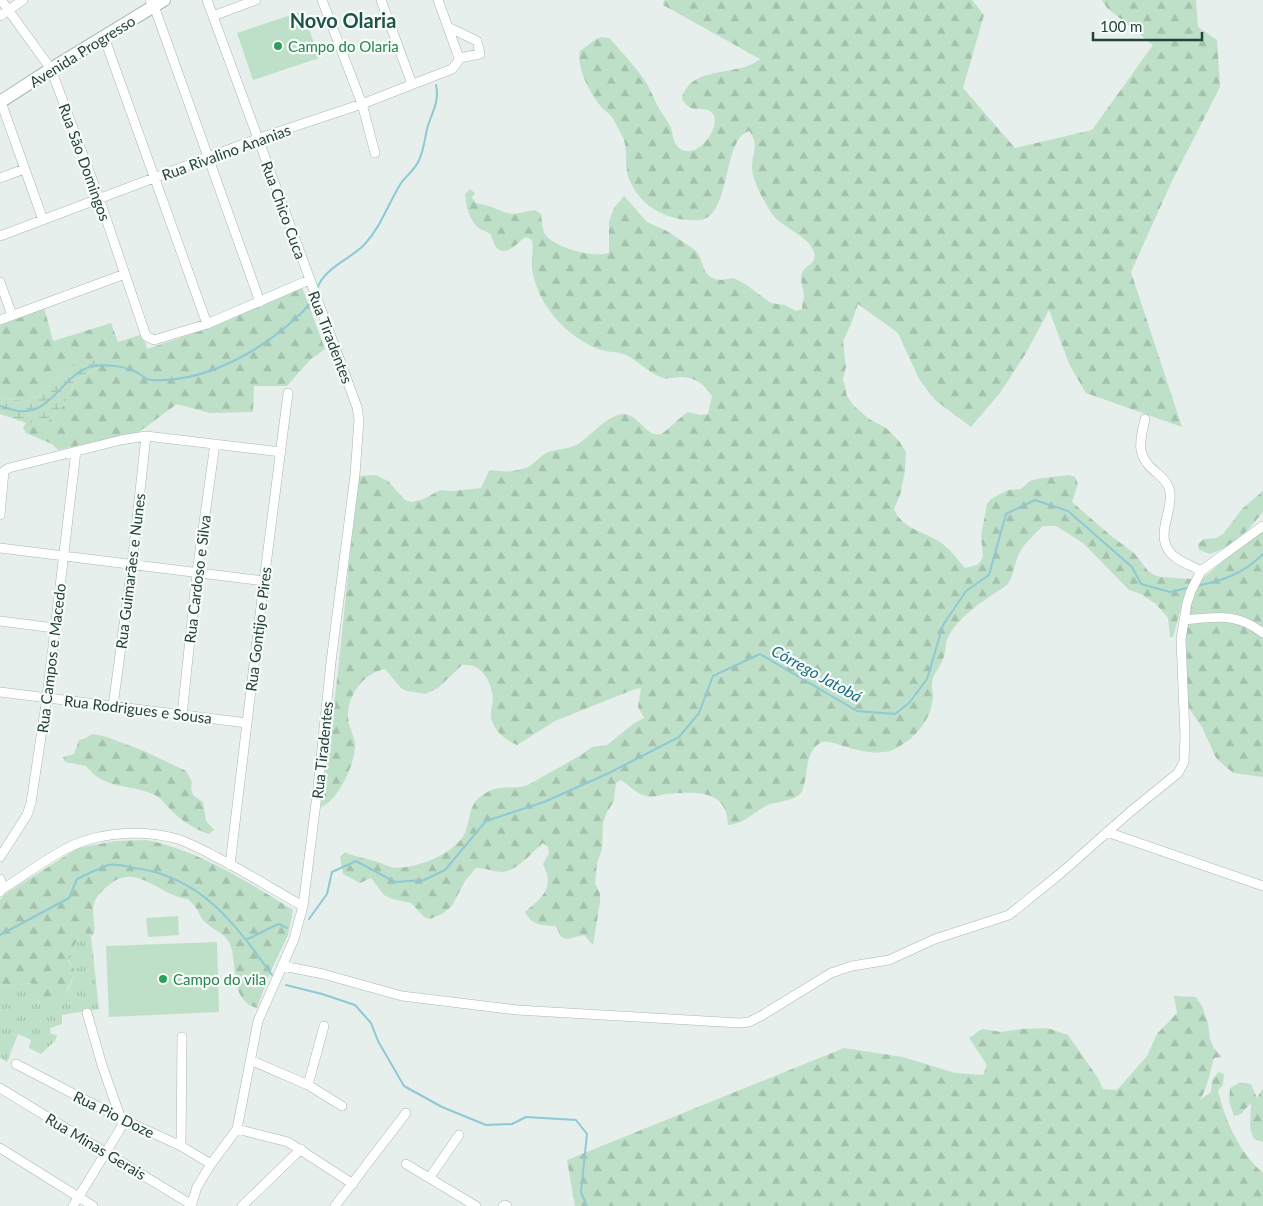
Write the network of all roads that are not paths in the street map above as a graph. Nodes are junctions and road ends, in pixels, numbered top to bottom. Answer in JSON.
{"nodes":[{"id":1,"x":1,"y":0,"type":"edge"},
{"id":2,"x":23,"y":0,"type":"edge"},
{"id":3,"x":207,"y":0,"type":"edge"},
{"id":4,"x":256,"y":0,"type":"edge"},
{"id":5,"x":322,"y":0,"type":"edge"},
{"id":6,"x":381,"y":0,"type":"edge"},
{"id":7,"x":438,"y":0,"type":"edge"},
{"id":8,"x":156,"y":2,"type":"edge"},
{"id":9,"x":9,"y":10,"type":"junction"},
{"id":10,"x":0,"y":16,"type":"edge"},
{"id":11,"x":213,"y":16,"type":"junction"},
{"id":12,"x":448,"y":27,"type":"junction"},
{"id":13,"x":104,"y":37,"type":"junction"},
{"id":14,"x":458,"y":58,"type":"junction"},
{"id":15,"x":51,"y":69,"type":"junction"},
{"id":16,"x":412,"y":84,"type":"junction"},
{"id":17,"x":1,"y":102,"type":"edge"},
{"id":18,"x":362,"y":104,"type":"junction"},
{"id":19,"x":257,"y":139,"type":"junction"},
{"id":20,"x":375,"y":152,"type":"dead end"},
{"id":21,"x":209,"y":157,"type":"junction"},
{"id":22,"x":24,"y":169,"type":"junction"},
{"id":23,"x":0,"y":178,"type":"edge"},
{"id":24,"x":156,"y":178,"type":"junction"},
{"id":25,"x":98,"y":198,"type":"junction"},
{"id":26,"x":43,"y":220,"type":"junction"},
{"id":27,"x":0,"y":236,"type":"edge"},
{"id":28,"x":125,"y":274,"type":"junction"},
{"id":29,"x":309,"y":280,"type":"junction"},
{"id":30,"x":0,"y":282,"type":"edge"},
{"id":31,"x":260,"y":302,"type":"junction"},
{"id":32,"x":12,"y":315,"type":"junction"},
{"id":33,"x":0,"y":320,"type":"edge"},
{"id":34,"x":207,"y":324,"type":"junction"},
{"id":35,"x":288,"y":393,"type":"dead end"},
{"id":36,"x":1145,"y":419,"type":"dead end"},
{"id":37,"x":146,"y":436,"type":"junction"},
{"id":38,"x":215,"y":444,"type":"junction"},
{"id":39,"x":76,"y":451,"type":"junction"},
{"id":40,"x":280,"y":452,"type":"junction"},
{"id":41,"x":0,"y":515,"type":"edge"},
{"id":42,"x":1263,"y":526,"type":"edge"},
{"id":43,"x":0,"y":548,"type":"edge"},
{"id":44,"x":64,"y":555,"type":"junction"},
{"id":45,"x":132,"y":565,"type":"junction"},
{"id":46,"x":1201,"y":571,"type":"junction"},
{"id":47,"x":196,"y":572,"type":"junction"},
{"id":48,"x":264,"y":581,"type":"junction"},
{"id":49,"x":1184,"y":620,"type":"junction"},
{"id":50,"x":0,"y":621,"type":"edge"},
{"id":51,"x":54,"y":628,"type":"junction"},
{"id":52,"x":1263,"y":633,"type":"edge"},
{"id":53,"x":0,"y":692,"type":"edge"},
{"id":54,"x":47,"y":697,"type":"junction"},
{"id":55,"x":113,"y":706,"type":"junction"},
{"id":56,"x":182,"y":715,"type":"junction"},
{"id":57,"x":247,"y":723,"type":"junction"},
{"id":58,"x":1107,"y":832,"type":"junction"},
{"id":59,"x":0,"y":857,"type":"edge"},
{"id":60,"x":230,"y":864,"type":"junction"},
{"id":61,"x":1,"y":886,"type":"edge"},
{"id":62,"x":1263,"y":886,"type":"edge"},
{"id":63,"x":303,"y":906,"type":"junction"},
{"id":64,"x":283,"y":966,"type":"junction"},
{"id":65,"x":87,"y":1013,"type":"dead end"},
{"id":66,"x":324,"y":1026,"type":"dead end"},
{"id":67,"x":182,"y":1037,"type":"dead end"},
{"id":68,"x":250,"y":1060,"type":"junction"},
{"id":69,"x":16,"y":1064,"type":"dead end"},
{"id":70,"x":308,"y":1085,"type":"junction"},
{"id":71,"x":0,"y":1088,"type":"edge"},
{"id":72,"x":342,"y":1106,"type":"dead end"},
{"id":73,"x":406,"y":1113,"type":"dead end"},
{"id":74,"x":122,"y":1119,"type":"junction"},
{"id":75,"x":237,"y":1128,"type":"junction"},
{"id":76,"x":459,"y":1134,"type":"dead end"},
{"id":77,"x":181,"y":1146,"type":"junction"},
{"id":78,"x":0,"y":1148,"type":"edge"},
{"id":79,"x":301,"y":1149,"type":"junction"},
{"id":80,"x":106,"y":1152,"type":"junction"},
{"id":81,"x":210,"y":1164,"type":"junction"},
{"id":82,"x":406,"y":1164,"type":"dead end"},
{"id":83,"x":430,"y":1177,"type":"junction"},
{"id":84,"x":352,"y":1184,"type":"junction"},
{"id":85,"x":78,"y":1197,"type":"junction"},
{"id":86,"x":191,"y":1205,"type":"edge"},
{"id":87,"x":73,"y":1206,"type":"edge"},
{"id":88,"x":93,"y":1206,"type":"edge"},
{"id":89,"x":242,"y":1206,"type":"edge"},
{"id":90,"x":335,"y":1206,"type":"edge"},
{"id":91,"x":476,"y":1206,"type":"edge"}],
"edges":[{"from":1,"to":9,"type":"street","name":"Rua São Domingos"},
{"from":2,"to":9,"type":"street"},
{"from":3,"to":11,"type":"street","name":"Rua Chico Cuca"},
{"from":4,"to":11,"type":"street"},
{"from":5,"to":18,"type":"street"},
{"from":6,"to":16,"type":"street"},
{"from":7,"to":12,"type":"street"},
{"from":8,"to":13,"type":"street","name":"Avenida Progresso"},
{"from":8,"to":21,"type":"street"},
{"from":9,"to":10,"type":"street"},
{"from":9,"to":15,"type":"street","name":"Rua São Domingos"},
{"from":11,"to":19,"type":"street","name":"Rua Chico Cuca"},
{"from":12,"to":14,"type":"street"},
{"from":12,"to":14,"type":"street"},
{"from":13,"to":15,"type":"street","name":"Avenida Progresso"},
{"from":13,"to":24,"type":"street"},
{"from":14,"to":16,"type":"street","name":"Rua Rivalino Ananias"},
{"from":15,"to":17,"type":"street","name":"Avenida Progresso"},
{"from":15,"to":25,"type":"street","name":"Rua São Domingos"},
{"from":16,"to":18,"type":"street","name":"Rua Rivalino Ananias"},
{"from":17,"to":22,"type":"street"},
{"from":18,"to":19,"type":"street","name":"Rua Rivalino Ananias"},
{"from":18,"to":20,"type":"street"},
{"from":19,"to":21,"type":"street","name":"Rua Rivalino Ananias"},
{"from":19,"to":29,"type":"street","name":"Rua Chico Cuca"},
{"from":21,"to":24,"type":"street","name":"Rua Rivalino Ananias"},
{"from":21,"to":31,"type":"street"},
{"from":22,"to":23,"type":"street"},
{"from":22,"to":26,"type":"street"},
{"from":24,"to":25,"type":"street","name":"Rua Rivalino Ananias"},
{"from":24,"to":34,"type":"street"},
{"from":25,"to":26,"type":"street","name":"Rua Rivalino Ananias"},
{"from":25,"to":28,"type":"street","name":"Rua São Domingos"},
{"from":26,"to":27,"type":"street","name":"Rua Rivalino Ananias"},
{"from":28,"to":32,"type":"street"},
{"from":28,"to":34,"type":"street","name":"Rua São Domingos"},
{"from":29,"to":31,"type":"street"},
{"from":29,"to":63,"type":"street","name":"Rua Tiradentes"},
{"from":30,"to":32,"type":"street"},
{"from":31,"to":34,"type":"street"},
{"from":32,"to":33,"type":"street"},
{"from":35,"to":40,"type":"street","name":"Rua Gontijo e Pires"},
{"from":36,"to":46,"type":"street"},
{"from":37,"to":38,"type":"street"},
{"from":37,"to":39,"type":"street"},
{"from":37,"to":45,"type":"street","name":"Rua Guimarães e Nunes"},
{"from":38,"to":40,"type":"street"},
{"from":38,"to":47,"type":"street","name":"Rua Cardoso e Silva"},
{"from":39,"to":41,"type":"street"},
{"from":39,"to":44,"type":"street","name":"Rua Campos e Macedo"},
{"from":40,"to":48,"type":"street","name":"Rua Gontijo e Pires"},
{"from":42,"to":46,"type":"street"},
{"from":43,"to":44,"type":"street"},
{"from":44,"to":45,"type":"street"},
{"from":44,"to":51,"type":"street","name":"Rua Campos e Macedo"},
{"from":45,"to":47,"type":"street"},
{"from":45,"to":55,"type":"street","name":"Rua Guimarães e Nunes"},
{"from":46,"to":49,"type":"street"},
{"from":47,"to":48,"type":"street"},
{"from":47,"to":56,"type":"street","name":"Rua Cardoso e Silva"},
{"from":48,"to":57,"type":"street","name":"Rua Gontijo e Pires"},
{"from":49,"to":52,"type":"street"},
{"from":49,"to":58,"type":"street"},
{"from":50,"to":51,"type":"street"},
{"from":51,"to":54,"type":"street","name":"Rua Campos e Macedo"},
{"from":53,"to":54,"type":"street","name":"Rua Rodrigues e Sousa"},
{"from":54,"to":55,"type":"street","name":"Rua Rodrigues e Sousa"},
{"from":54,"to":59,"type":"street","name":"Rua Campos e Macedo"},
{"from":55,"to":56,"type":"street","name":"Rua Rodrigues e Sousa"},
{"from":56,"to":57,"type":"street","name":"Rua Rodrigues e Sousa"},
{"from":57,"to":60,"type":"street","name":"Rua Gontijo e Pires"},
{"from":58,"to":62,"type":"street"},
{"from":58,"to":64,"type":"street"},
{"from":60,"to":61,"type":"street"},
{"from":60,"to":63,"type":"street"},
{"from":63,"to":64,"type":"street","name":"Rua Tiradentes"},
{"from":64,"to":68,"type":"street","name":"Rua Tiradentes"},
{"from":65,"to":74,"type":"street"},
{"from":66,"to":70,"type":"street"},
{"from":67,"to":77,"type":"street"},
{"from":68,"to":70,"type":"street"},
{"from":68,"to":75,"type":"street","name":"Rua Tiradentes"},
{"from":69,"to":74,"type":"street","name":"Rua Pio Doze"},
{"from":70,"to":72,"type":"street"},
{"from":71,"to":80,"type":"street","name":"Rua Minas Gerais"},
{"from":73,"to":84,"type":"street"},
{"from":74,"to":77,"type":"street","name":"Rua Pio Doze"},
{"from":74,"to":80,"type":"street"},
{"from":75,"to":79,"type":"street"},
{"from":75,"to":81,"type":"street","name":"Rua Tiradentes"},
{"from":76,"to":83,"type":"street"},
{"from":77,"to":81,"type":"street","name":"Rua Pio Doze"},
{"from":78,"to":85,"type":"street"},
{"from":79,"to":84,"type":"street"},
{"from":79,"to":89,"type":"street"},
{"from":80,"to":85,"type":"street"},
{"from":80,"to":86,"type":"street","name":"Rua Minas Gerais"},
{"from":81,"to":86,"type":"street","name":"Rua Tiradentes"},
{"from":82,"to":83,"type":"street"},
{"from":83,"to":91,"type":"street"},
{"from":84,"to":90,"type":"street"},
{"from":85,"to":87,"type":"street"},
{"from":85,"to":88,"type":"street"}]}
